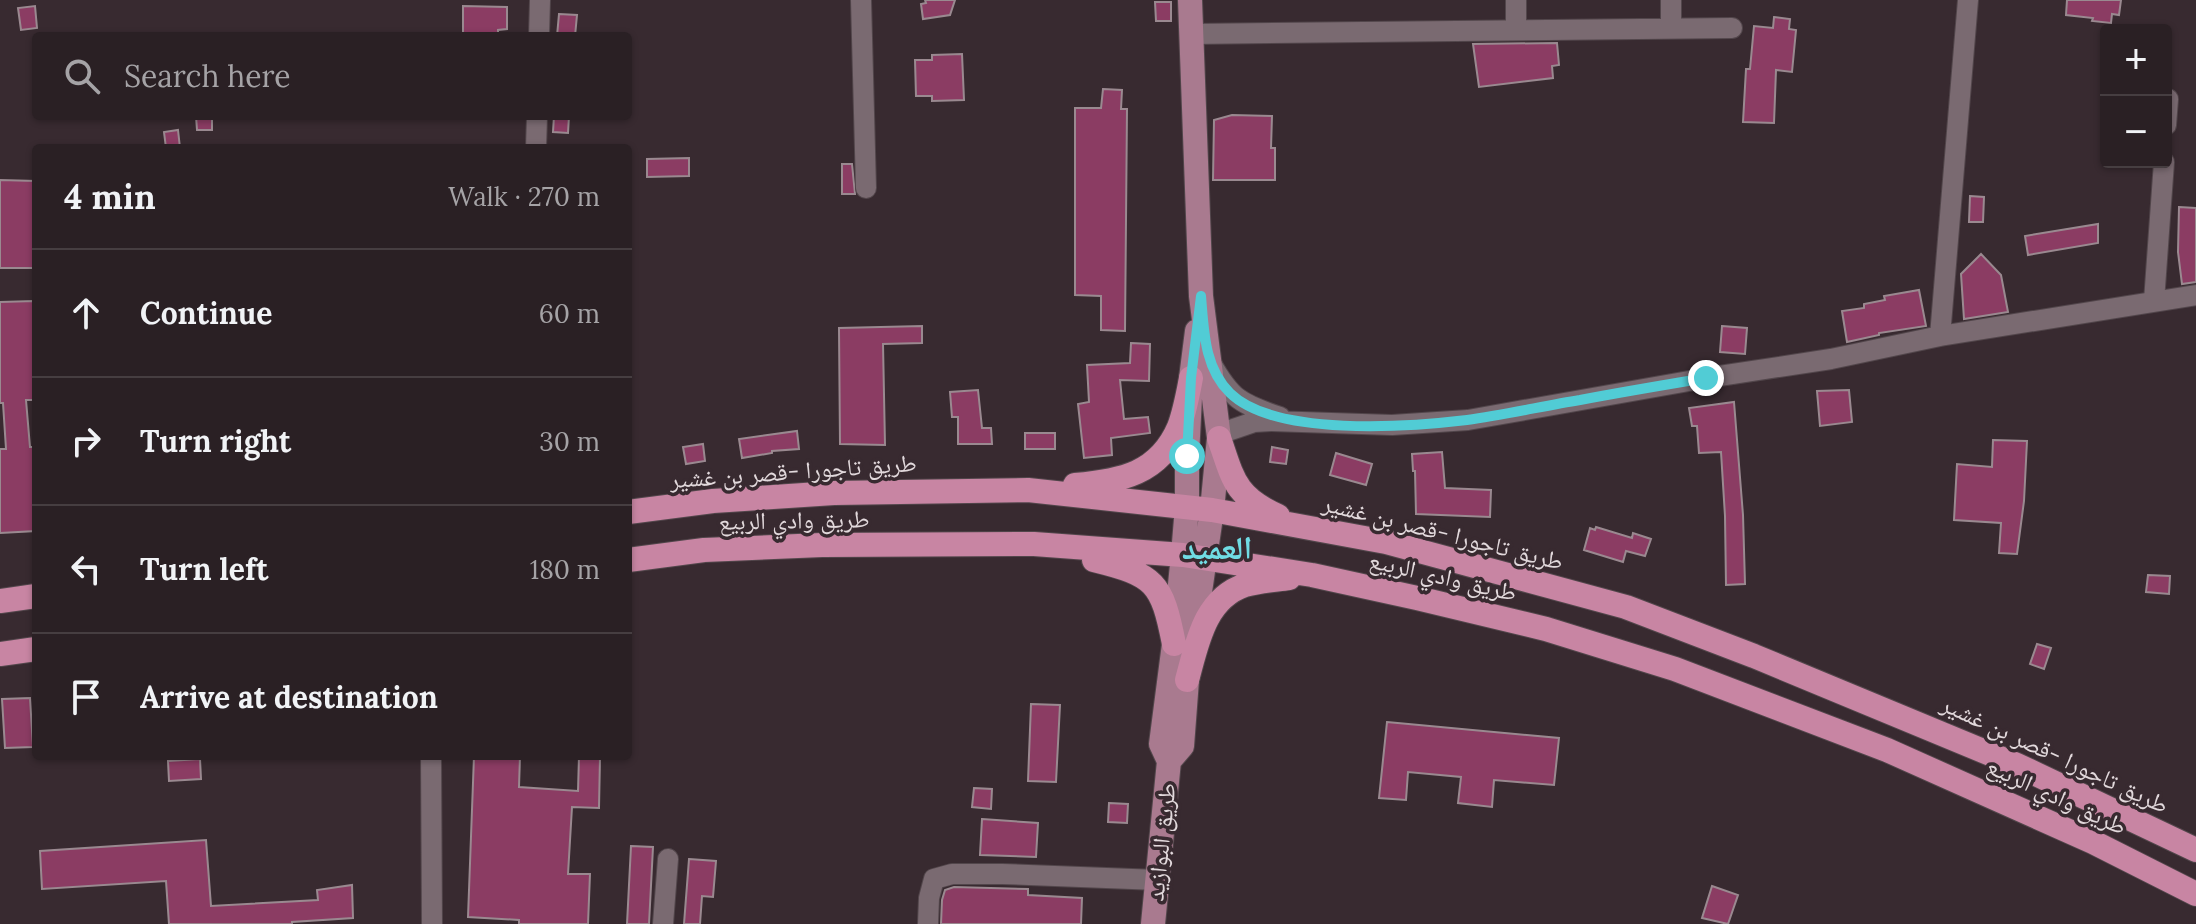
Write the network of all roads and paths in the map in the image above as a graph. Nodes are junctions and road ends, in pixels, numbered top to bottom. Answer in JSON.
{"nodes":[{"id":1,"x":540,"y":0,"type":"edge"},
{"id":2,"x":861,"y":0,"type":"edge"},
{"id":3,"x":1190,"y":0,"type":"edge"},
{"id":4,"x":1516,"y":0,"type":"edge"},
{"id":5,"x":1671,"y":0,"type":"edge"},
{"id":6,"x":1968,"y":0,"type":"edge"},
{"id":7,"x":1671,"y":28,"type":"junction"},
{"id":8,"x":1732,"y":28,"type":"dead end"},
{"id":9,"x":1516,"y":30,"type":"junction"},
{"id":10,"x":539,"y":32,"type":"edge"},
{"id":11,"x":1191,"y":34,"type":"junction"},
{"id":12,"x":537,"y":120,"type":"edge"},
{"id":13,"x":536,"y":144,"type":"edge"},
{"id":14,"x":2164,"y":168,"type":"edge"},
{"id":15,"x":866,"y":188,"type":"dead end"},
{"id":16,"x":2196,"y":295,"type":"edge"},
{"id":17,"x":2154,"y":301,"type":"junction"},
{"id":18,"x":1940,"y":336,"type":"junction"},
{"id":19,"x":1201,"y":370,"type":"junction"},
{"id":20,"x":1291,"y":421,"type":"junction"},
{"id":21,"x":1219,"y":436,"type":"junction"},
{"id":22,"x":1028,"y":490,"type":"junction"},
{"id":23,"x":1187,"y":507,"type":"junction"},
{"id":24,"x":1212,"y":510,"type":"junction"},
{"id":25,"x":632,"y":511,"type":"edge"},
{"id":26,"x":1302,"y":527,"type":"junction"},
{"id":27,"x":1034,"y":544,"type":"junction"},
{"id":28,"x":1194,"y":556,"type":"junction"},
{"id":29,"x":632,"y":559,"type":"edge"},
{"id":30,"x":1312,"y":575,"type":"junction"},
{"id":31,"x":32,"y":597,"type":"edge"},
{"id":32,"x":0,"y":601,"type":"edge"},
{"id":33,"x":1174,"y":644,"type":"junction"},
{"id":34,"x":32,"y":650,"type":"edge"},
{"id":35,"x":0,"y":654,"type":"edge"},
{"id":36,"x":1187,"y":680,"type":"junction"},
{"id":37,"x":431,"y":760,"type":"edge"},
{"id":38,"x":1169,"y":761,"type":"junction"},
{"id":39,"x":2196,"y":850,"type":"edge"},
{"id":40,"x":668,"y":859,"type":"dead end"},
{"id":41,"x":1158,"y":880,"type":"junction"},
{"id":42,"x":2196,"y":894,"type":"edge"},
{"id":43,"x":432,"y":924,"type":"edge"},
{"id":44,"x":663,"y":924,"type":"edge"},
{"id":45,"x":928,"y":924,"type":"edge"},
{"id":46,"x":1153,"y":924,"type":"edge"}],
"edges":[{"from":1,"to":10,"type":"street"},
{"from":2,"to":15,"type":"street"},
{"from":3,"to":11,"type":"main road"},
{"from":4,"to":9,"type":"street"},
{"from":5,"to":7,"type":"street"},
{"from":6,"to":18,"type":"street"},
{"from":7,"to":8,"type":"street"},
{"from":7,"to":9,"type":"street"},
{"from":9,"to":11,"type":"street"},
{"from":11,"to":19,"type":"main road"},
{"from":12,"to":13,"type":"street"},
{"from":14,"to":17,"type":"street"},
{"from":16,"to":17,"type":"street"},
{"from":17,"to":18,"type":"street"},
{"from":18,"to":20,"type":"street"},
{"from":19,"to":20,"type":"street"},
{"from":19,"to":21,"type":"main road"},
{"from":19,"to":22,"type":"highway"},
{"from":19,"to":23,"type":"main road"},
{"from":20,"to":21,"type":"street"},
{"from":21,"to":24,"type":"main road"},
{"from":21,"to":26,"type":"highway"},
{"from":22,"to":23,"type":"highway","name":"طريق تاجورا -قصر بن غشير"},
{"from":22,"to":25,"type":"highway","name":"طريق تاجورا -قصر بن غشير"},
{"from":23,"to":24,"type":"highway","name":"طريق تاجورا -قصر بن غشير"},
{"from":23,"to":28,"type":"main road"},
{"from":24,"to":26,"type":"highway","name":"طريق تاجورا -قصر بن غشير"},
{"from":24,"to":28,"type":"main road"},
{"from":26,"to":39,"type":"highway","name":"طريق تاجورا -قصر بن غشير"},
{"from":27,"to":28,"type":"highway","name":"طريق وادي الربيع"},
{"from":27,"to":29,"type":"highway","name":"طريق وادي الربيع"},
{"from":27,"to":33,"type":"highway"},
{"from":28,"to":30,"type":"highway","name":"طريق وادي الربيع"},
{"from":28,"to":33,"type":"main road"},
{"from":28,"to":36,"type":"main road"},
{"from":30,"to":36,"type":"highway"},
{"from":30,"to":42,"type":"highway","name":"طريق وادي الربيع"},
{"from":31,"to":32,"type":"highway"},
{"from":33,"to":38,"type":"main road"},
{"from":34,"to":35,"type":"highway"},
{"from":36,"to":38,"type":"main road"},
{"from":37,"to":43,"type":"street"},
{"from":38,"to":41,"type":"main road","name":"طريق البوازيد"},
{"from":40,"to":44,"type":"street"},
{"from":41,"to":45,"type":"street"},
{"from":41,"to":46,"type":"main road","name":"طريق البوازيد"}]}
